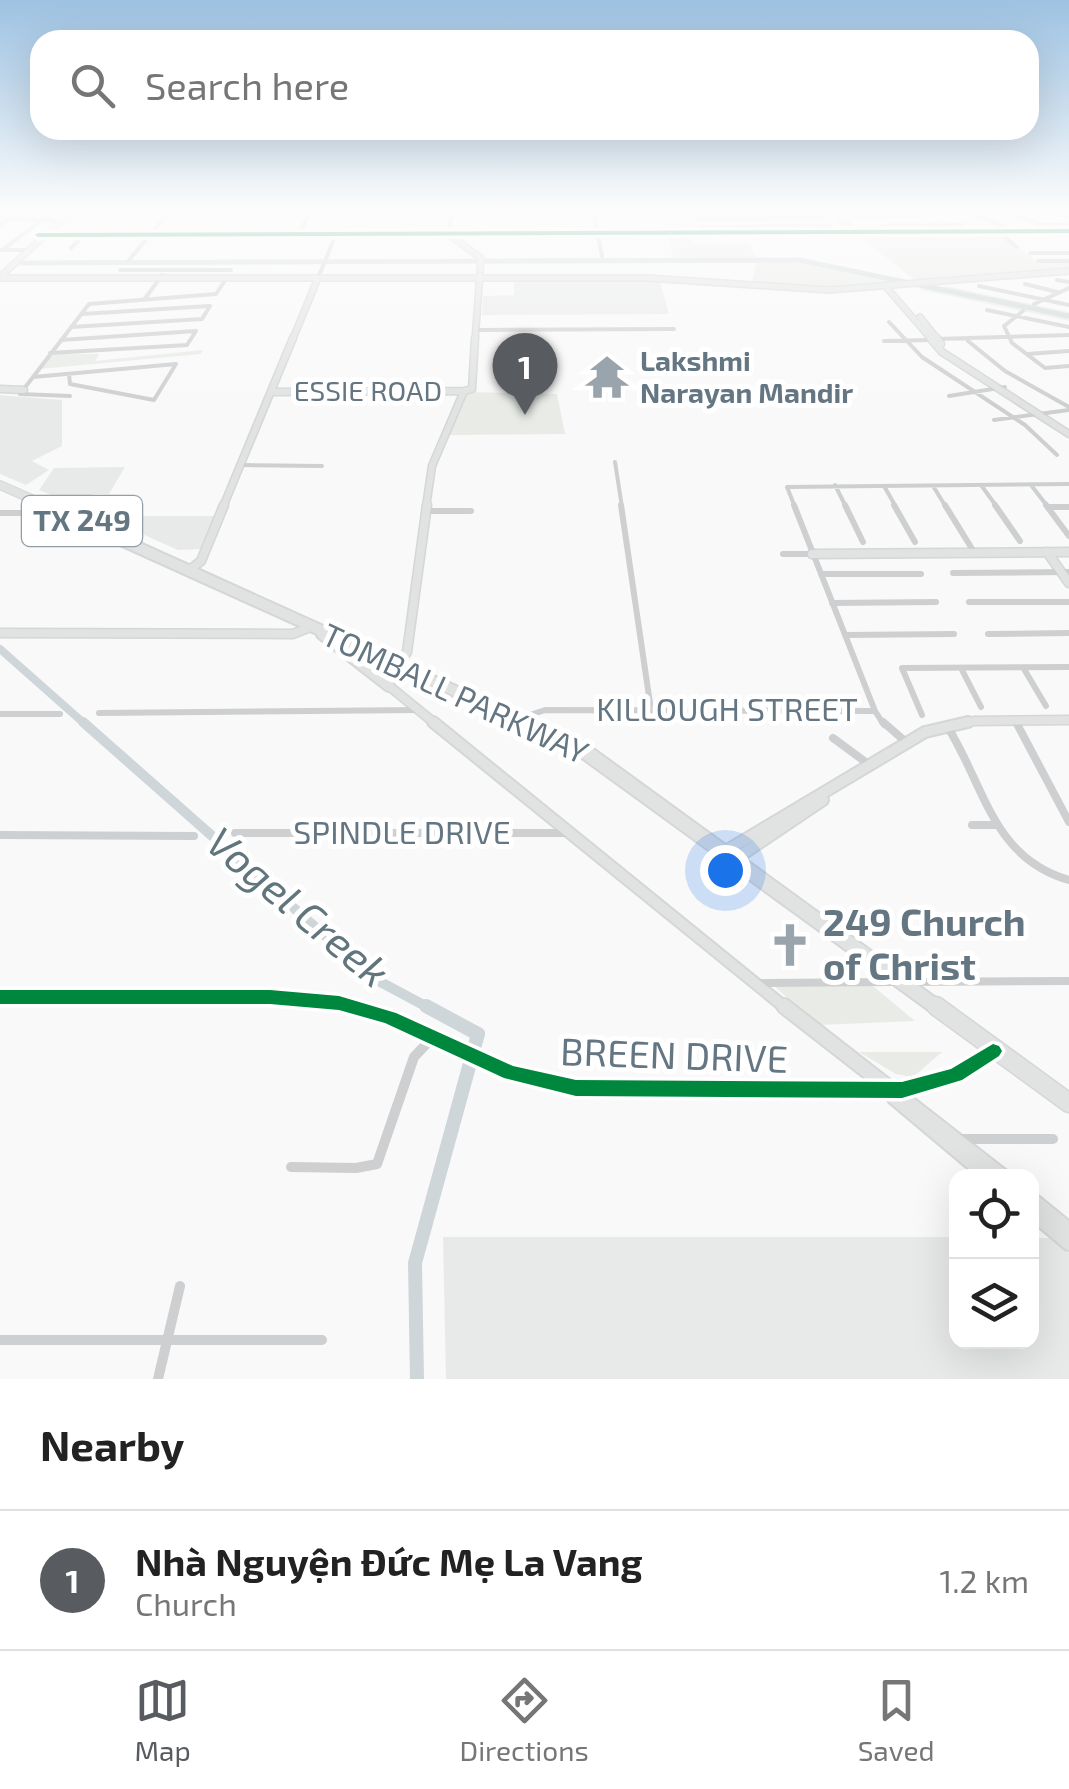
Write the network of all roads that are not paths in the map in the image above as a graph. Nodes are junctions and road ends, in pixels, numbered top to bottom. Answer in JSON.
{"nodes":[{"id":1,"x":12,"y":276,"type":"edge"},
{"id":2,"x":481,"y":276,"type":"edge"},
{"id":3,"x":1042,"y":276,"type":"edge"},
{"id":4,"x":160,"y":278,"type":"junction"},
{"id":5,"x":318,"y":279,"type":"junction"},
{"id":6,"x":1025,"y":279,"type":"junction"},
{"id":7,"x":481,"y":280,"type":"junction"},
{"id":8,"x":1057,"y":280,"type":"dead end"},
{"id":9,"x":224,"y":282,"type":"dead end"},
{"id":10,"x":973,"y":283,"type":"junction"},
{"id":11,"x":1069,"y":285,"type":"edge"},
{"id":12,"x":188,"y":286,"type":"dead end"},
{"id":13,"x":891,"y":289,"type":"junction"},
{"id":14,"x":1058,"y":292,"type":"junction"},
{"id":15,"x":181,"y":297,"type":"junction"},
{"id":16,"x":144,"y":300,"type":"junction"},
{"id":17,"x":1042,"y":300,"type":"junction"},
{"id":18,"x":1034,"y":304,"type":"dead end"},
{"id":19,"x":1069,"y":305,"type":"edge"},
{"id":20,"x":987,"y":310,"type":"dead end"},
{"id":21,"x":1022,"y":311,"type":"dead end"},
{"id":22,"x":80,"y":314,"type":"junction"},
{"id":23,"x":1016,"y":316,"type":"junction"},
{"id":24,"x":889,"y":322,"type":"dead end"},
{"id":25,"x":70,"y":326,"type":"junction"},
{"id":26,"x":1069,"y":327,"type":"edge"},
{"id":27,"x":477,"y":330,"type":"junction"},
{"id":28,"x":674,"y":330,"type":"dead end"},
{"id":29,"x":1069,"y":335,"type":"edge"},
{"id":30,"x":1008,"y":339,"type":"junction"},
{"id":31,"x":60,"y":340,"type":"junction"},
{"id":32,"x":933,"y":340,"type":"junction"},
{"id":33,"x":967,"y":340,"type":"junction"},
{"id":34,"x":884,"y":341,"type":"dead end"},
{"id":35,"x":906,"y":341,"type":"junction"},
{"id":36,"x":1069,"y":351,"type":"edge"},
{"id":37,"x":48,"y":353,"type":"junction"},
{"id":38,"x":1026,"y":354,"type":"junction"},
{"id":39,"x":1069,"y":366,"type":"edge"},
{"id":40,"x":69,"y":374,"type":"junction"},
{"id":41,"x":33,"y":377,"type":"junction"},
{"id":42,"x":1002,"y":388,"type":"junction"},
{"id":43,"x":0,"y":391,"type":"edge"},
{"id":44,"x":464,"y":391,"type":"junction"},
{"id":45,"x":22,"y":392,"type":"junction"},
{"id":46,"x":272,"y":392,"type":"junction"},
{"id":47,"x":972,"y":392,"type":"junction"},
{"id":48,"x":950,"y":396,"type":"dead end"},
{"id":49,"x":1069,"y":409,"type":"edge"},
{"id":50,"x":1044,"y":412,"type":"junction"},
{"id":51,"x":1013,"y":417,"type":"junction"},
{"id":52,"x":994,"y":420,"type":"dead end"},
{"id":53,"x":1069,"y":430,"type":"edge"},
{"id":54,"x":1057,"y":455,"type":"dead end"},
{"id":55,"x":615,"y":462,"type":"dead end"},
{"id":56,"x":244,"y":465,"type":"junction"},
{"id":57,"x":322,"y":466,"type":"dead end"},
{"id":58,"x":932,"y":484,"type":"junction"},
{"id":59,"x":980,"y":484,"type":"junction"},
{"id":60,"x":1030,"y":484,"type":"junction"},
{"id":61,"x":1069,"y":484,"type":"edge"},
{"id":62,"x":0,"y":485,"type":"edge"},
{"id":63,"x":835,"y":485,"type":"junction"},
{"id":64,"x":884,"y":485,"type":"junction"},
{"id":65,"x":1048,"y":507,"type":"junction"},
{"id":66,"x":1069,"y":507,"type":"edge"},
{"id":67,"x":52,"y":508,"type":"junction"},
{"id":68,"x":426,"y":510,"type":"junction"},
{"id":69,"x":471,"y":511,"type":"dead end"},
{"id":70,"x":0,"y":513,"type":"edge"},
{"id":71,"x":1068,"y":534,"type":"edge"},
{"id":72,"x":1020,"y":541,"type":"dead end"},
{"id":73,"x":862,"y":542,"type":"dead end"},
{"id":74,"x":915,"y":542,"type":"dead end"},
{"id":75,"x":974,"y":552,"type":"junction"},
{"id":76,"x":1047,"y":552,"type":"junction"},
{"id":77,"x":1069,"y":552,"type":"edge"},
{"id":78,"x":784,"y":554,"type":"dead end"},
{"id":79,"x":812,"y":554,"type":"junction"},
{"id":80,"x":190,"y":569,"type":"junction"},
{"id":81,"x":1065,"y":572,"type":"edge"},
{"id":82,"x":953,"y":573,"type":"dead end"},
{"id":83,"x":820,"y":574,"type":"junction"},
{"id":84,"x":921,"y":574,"type":"dead end"},
{"id":85,"x":1069,"y":583,"type":"edge"},
{"id":86,"x":936,"y":602,"type":"dead end"},
{"id":87,"x":970,"y":602,"type":"dead end"},
{"id":88,"x":1069,"y":602,"type":"edge"},
{"id":89,"x":832,"y":603,"type":"junction"},
{"id":90,"x":314,"y":627,"type":"junction"},
{"id":91,"x":0,"y":633,"type":"edge"},
{"id":92,"x":1069,"y":633,"type":"edge"},
{"id":93,"x":954,"y":634,"type":"dead end"},
{"id":94,"x":988,"y":634,"type":"dead end"},
{"id":95,"x":845,"y":635,"type":"junction"},
{"id":96,"x":400,"y":664,"type":"junction"},
{"id":97,"x":1069,"y":667,"type":"edge"},
{"id":98,"x":961,"y":668,"type":"junction"},
{"id":99,"x":1023,"y":668,"type":"junction"},
{"id":100,"x":389,"y":686,"type":"junction"},
{"id":101,"x":1046,"y":706,"type":"dead end"},
{"id":102,"x":981,"y":707,"type":"dead end"},
{"id":103,"x":418,"y":710,"type":"junction"},
{"id":104,"x":651,"y":710,"type":"junction"},
{"id":105,"x":875,"y":711,"type":"junction"},
{"id":106,"x":0,"y":714,"type":"edge"},
{"id":107,"x":60,"y":714,"type":"dead end"},
{"id":108,"x":99,"y":714,"type":"dead end"},
{"id":109,"x":922,"y":715,"type":"dead end"},
{"id":110,"x":520,"y":719,"type":"junction"},
{"id":111,"x":1015,"y":720,"type":"junction"},
{"id":112,"x":1069,"y":720,"type":"edge"},
{"id":113,"x":946,"y":725,"type":"junction"},
{"id":114,"x":832,"y":738,"type":"dead end"},
{"id":115,"x":908,"y":743,"type":"junction"},
{"id":116,"x":871,"y":766,"type":"junction"},
{"id":117,"x":1069,"y":822,"type":"edge"},
{"id":118,"x":972,"y":825,"type":"dead end"},
{"id":119,"x":998,"y":825,"type":"junction"},
{"id":120,"x":569,"y":832,"type":"junction"},
{"id":121,"x":235,"y":833,"type":"dead end"},
{"id":122,"x":0,"y":835,"type":"edge"},
{"id":123,"x":194,"y":836,"type":"dead end"},
{"id":124,"x":729,"y":856,"type":"junction"},
{"id":125,"x":1069,"y":880,"type":"edge"},
{"id":126,"x":1069,"y":981,"type":"edge"},
{"id":127,"x":898,"y":982,"type":"junction"},
{"id":128,"x":756,"y":983,"type":"junction"},
{"id":129,"x":0,"y":997,"type":"edge"},
{"id":130,"x":432,"y":1038,"type":"junction"},
{"id":131,"x":993,"y":1051,"type":"junction"},
{"id":132,"x":889,"y":1091,"type":"junction"},
{"id":133,"x":1069,"y":1103,"type":"edge"},
{"id":134,"x":956,"y":1139,"type":"junction"},
{"id":135,"x":1053,"y":1139,"type":"dead end"},
{"id":136,"x":291,"y":1167,"type":"dead end"},
{"id":137,"x":979,"y":1169,"type":"edge"},
{"id":138,"x":993,"y":1169,"type":"edge"},
{"id":139,"x":1039,"y":1207,"type":"edge"},
{"id":140,"x":1039,"y":1217,"type":"edge"},
{"id":141,"x":1067,"y":1236,"type":"edge"},
{"id":142,"x":180,"y":1286,"type":"dead end"},
{"id":143,"x":0,"y":1340,"type":"edge"},
{"id":144,"x":168,"y":1340,"type":"junction"},
{"id":145,"x":322,"y":1340,"type":"dead end"},
{"id":146,"x":158,"y":1379,"type":"edge"}],
"edges":[{"from":1,"to":4,"type":"street"},
{"from":2,"to":7,"type":"street"},
{"from":3,"to":6,"type":"street"},
{"from":4,"to":5,"type":"street"},
{"from":4,"to":16,"type":"street"},
{"from":5,"to":7,"type":"street"},
{"from":5,"to":46,"type":"street"},
{"from":6,"to":10,"type":"street"},
{"from":6,"to":14,"type":"street"},
{"from":7,"to":13,"type":"street"},
{"from":7,"to":27,"type":"street"},
{"from":8,"to":11,"type":"street"},
{"from":9,"to":15,"type":"street"},
{"from":10,"to":13,"type":"street"},
{"from":10,"to":17,"type":"street"},
{"from":11,"to":14,"type":"street"},
{"from":12,"to":15,"type":"street"},
{"from":13,"to":32,"type":"street"},
{"from":14,"to":17,"type":"street"},
{"from":15,"to":16,"type":"street"},
{"from":16,"to":22,"type":"street"},
{"from":17,"to":18,"type":"street"},
{"from":17,"to":19,"type":"street"},
{"from":20,"to":23,"type":"street"},
{"from":21,"to":23,"type":"street"},
{"from":22,"to":25,"type":"street"},
{"from":22,"to":25,"type":"street"},
{"from":23,"to":26,"type":"street"},
{"from":23,"to":30,"type":"street"},
{"from":24,"to":35,"type":"street"},
{"from":25,"to":31,"type":"street"},
{"from":27,"to":28,"type":"street"},
{"from":27,"to":44,"type":"street"},
{"from":29,"to":30,"type":"street"},
{"from":30,"to":33,"type":"street"},
{"from":30,"to":38,"type":"street"},
{"from":31,"to":37,"type":"street"},
{"from":31,"to":37,"type":"street"},
{"from":32,"to":33,"type":"street"},
{"from":32,"to":35,"type":"street"},
{"from":32,"to":42,"type":"street"},
{"from":33,"to":49,"type":"street"},
{"from":34,"to":35,"type":"street"},
{"from":35,"to":47,"type":"street"},
{"from":36,"to":38,"type":"street"},
{"from":37,"to":41,"type":"street"},
{"from":38,"to":39,"type":"street"},
{"from":40,"to":40,"type":"street"},
{"from":40,"to":41,"type":"street"},
{"from":41,"to":45,"type":"street"},
{"from":42,"to":47,"type":"street"},
{"from":42,"to":50,"type":"street"},
{"from":43,"to":45,"type":"street"},
{"from":44,"to":46,"type":"street","name":"ESSIE ROAD"},
{"from":44,"to":68,"type":"street"},
{"from":45,"to":45,"type":"street"},
{"from":46,"to":56,"type":"street"},
{"from":47,"to":48,"type":"street"},
{"from":47,"to":51,"type":"street"},
{"from":49,"to":50,"type":"street"},
{"from":50,"to":51,"type":"street"},
{"from":50,"to":53,"type":"street"},
{"from":51,"to":52,"type":"street"},
{"from":51,"to":54,"type":"street"},
{"from":55,"to":104,"type":"street"},
{"from":56,"to":57,"type":"street"},
{"from":56,"to":80,"type":"street"},
{"from":58,"to":59,"type":"street"},
{"from":58,"to":64,"type":"street"},
{"from":58,"to":75,"type":"street"},
{"from":59,"to":60,"type":"street"},
{"from":59,"to":72,"type":"street"},
{"from":60,"to":61,"type":"street"},
{"from":60,"to":65,"type":"street"},
{"from":62,"to":67,"type":"main road","name":"TOMBALL PARKWAY","number":"TX 249"},
{"from":63,"to":64,"type":"street"},
{"from":63,"to":73,"type":"street"},
{"from":63,"to":79,"type":"street"},
{"from":64,"to":74,"type":"street"},
{"from":65,"to":66,"type":"street"},
{"from":65,"to":71,"type":"street"},
{"from":67,"to":70,"type":"street"},
{"from":67,"to":80,"type":"main road","name":"TOMBALL PARKWAY","number":"TX 249"},
{"from":68,"to":69,"type":"street"},
{"from":68,"to":96,"type":"street"},
{"from":75,"to":76,"type":"street"},
{"from":75,"to":79,"type":"street"},
{"from":76,"to":77,"type":"street"},
{"from":76,"to":81,"type":"street"},
{"from":78,"to":79,"type":"street"},
{"from":79,"to":83,"type":"street"},
{"from":80,"to":90,"type":"main road","name":"TOMBALL PARKWAY","number":"TX 249"},
{"from":81,"to":82,"type":"street"},
{"from":81,"to":85,"type":"street"},
{"from":83,"to":84,"type":"street"},
{"from":83,"to":89,"type":"street"},
{"from":86,"to":89,"type":"street"},
{"from":87,"to":88,"type":"street"},
{"from":89,"to":95,"type":"street"},
{"from":90,"to":91,"type":"street"},
{"from":90,"to":96,"type":"main road","name":"TOMBALL PARKWAY","number":"TX 249"},
{"from":90,"to":100,"type":"main road"},
{"from":92,"to":94,"type":"street"},
{"from":93,"to":95,"type":"street"},
{"from":95,"to":105,"type":"street"},
{"from":96,"to":100,"type":"street"},
{"from":96,"to":110,"type":"main road","name":"TOMBALL PARKWAY","number":"TX 249"},
{"from":97,"to":99,"type":"street"},
{"from":98,"to":99,"type":"street"},
{"from":98,"to":102,"type":"street"},
{"from":98,"to":109,"type":"street"},
{"from":99,"to":101,"type":"street"},
{"from":100,"to":103,"type":"street"},
{"from":103,"to":108,"type":"street"},
{"from":103,"to":120,"type":"street"},
{"from":104,"to":105,"type":"street","name":"KILLOUGH STREET"},
{"from":104,"to":110,"type":"street","name":"KILLOUGH STREET"},
{"from":105,"to":115,"type":"street"},
{"from":106,"to":107,"type":"street"},
{"from":110,"to":124,"type":"main road","name":"TOMBALL PARKWAY","number":"TX 249"},
{"from":111,"to":112,"type":"street"},
{"from":111,"to":113,"type":"street"},
{"from":111,"to":117,"type":"street"},
{"from":113,"to":115,"type":"street"},
{"from":113,"to":119,"type":"street"},
{"from":114,"to":116,"type":"street"},
{"from":115,"to":116,"type":"street"},
{"from":116,"to":124,"type":"street"},
{"from":118,"to":119,"type":"street"},
{"from":119,"to":125,"type":"street"},
{"from":120,"to":121,"type":"street","name":"SPINDLE DRIVE"},
{"from":120,"to":128,"type":"street"},
{"from":122,"to":123,"type":"street"},
{"from":124,"to":127,"type":"main road","name":"TOMBALL PARKWAY","number":"TX 249"},
{"from":126,"to":127,"type":"street"},
{"from":127,"to":128,"type":"street"},
{"from":127,"to":131,"type":"main road","name":"TOMBALL PARKWAY","number":"TX 249"},
{"from":128,"to":132,"type":"street"},
{"from":129,"to":130,"type":"street","name":"BREEN DRIVE"},
{"from":130,"to":132,"type":"street","name":"BREEN DRIVE"},
{"from":130,"to":136,"type":"street"},
{"from":131,"to":132,"type":"street","name":"BREEN DRIVE"},
{"from":131,"to":133,"type":"main road","name":"TOMBALL PARKWAY","number":"TX 249"},
{"from":132,"to":134,"type":"street"},
{"from":132,"to":137,"type":"street"},
{"from":134,"to":135,"type":"street"},
{"from":134,"to":138,"type":"street"},
{"from":139,"to":141,"type":"street"},
{"from":140,"to":141,"type":"street"},
{"from":142,"to":144,"type":"street"},
{"from":143,"to":144,"type":"street"},
{"from":144,"to":145,"type":"street"},
{"from":144,"to":146,"type":"street"}]}
